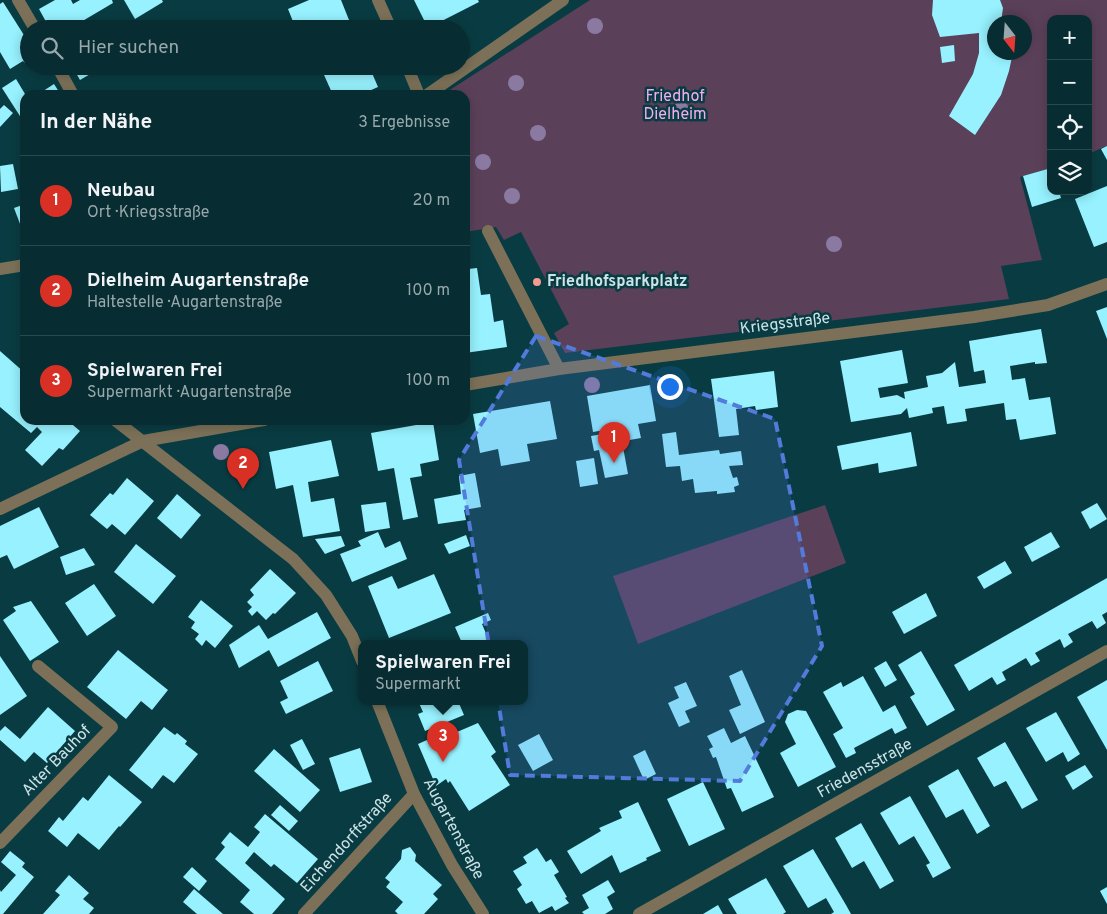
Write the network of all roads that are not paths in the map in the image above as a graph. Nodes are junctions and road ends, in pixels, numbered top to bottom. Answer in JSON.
{"nodes":[{"id":1,"x":18,"y":0,"type":"edge"},
{"id":2,"x":378,"y":0,"type":"edge"},
{"id":3,"x":563,"y":0,"type":"edge"},
{"id":4,"x":30,"y":20,"type":"edge"},
{"id":5,"x":386,"y":20,"type":"edge"},
{"id":6,"x":470,"y":65,"type":"edge"},
{"id":7,"x":62,"y":75,"type":"edge"},
{"id":8,"x":411,"y":75,"type":"edge"},
{"id":9,"x":456,"y":75,"type":"edge"},
{"id":10,"x":70,"y":90,"type":"edge"},
{"id":11,"x":417,"y":90,"type":"edge"},
{"id":12,"x":434,"y":90,"type":"edge"},
{"id":13,"x":488,"y":231,"type":"dead end"},
{"id":14,"x":20,"y":268,"type":"edge"},
{"id":15,"x":0,"y":269,"type":"edge"},
{"id":16,"x":1107,"y":284,"type":"edge"},
{"id":17,"x":559,"y":369,"type":"junction"},
{"id":18,"x":470,"y":385,"type":"edge"},
{"id":19,"x":121,"y":425,"type":"edge"},
{"id":20,"x":235,"y":425,"type":"edge"},
{"id":21,"x":143,"y":441,"type":"junction"},
{"id":22,"x":0,"y":508,"type":"edge"},
{"id":23,"x":358,"y":651,"type":"edge"},
{"id":24,"x":1107,"y":651,"type":"edge"},
{"id":25,"x":38,"y":666,"type":"dead end"},
{"id":26,"x":379,"y":705,"type":"edge"},
{"id":27,"x":414,"y":794,"type":"junction"},
{"id":28,"x":0,"y":842,"type":"edge"},
{"id":29,"x":304,"y":914,"type":"edge"},
{"id":30,"x":483,"y":914,"type":"edge"},
{"id":31,"x":639,"y":914,"type":"edge"}],
"edges":[{"from":1,"to":4,"type":"street"},
{"from":2,"to":5,"type":"street"},
{"from":3,"to":6,"type":"street"},
{"from":7,"to":10,"type":"street"},
{"from":8,"to":11,"type":"street"},
{"from":9,"to":12,"type":"street"},
{"from":13,"to":17,"type":"street"},
{"from":14,"to":15,"type":"street"},
{"from":16,"to":17,"type":"street","name":"Kriegsstraße"},
{"from":17,"to":18,"type":"street","name":"Kriegsstraße"},
{"from":19,"to":21,"type":"street"},
{"from":20,"to":21,"type":"street"},
{"from":21,"to":22,"type":"street"},
{"from":21,"to":23,"type":"street"},
{"from":24,"to":31,"type":"street","name":"Friedensstraße"},
{"from":25,"to":28,"type":"street","name":"Alter Bauhof"},
{"from":26,"to":27,"type":"street","name":"Augartenstraße"},
{"from":27,"to":29,"type":"street","name":"Eichendorffstraße"},
{"from":27,"to":30,"type":"street","name":"Augartenstraße"}]}
